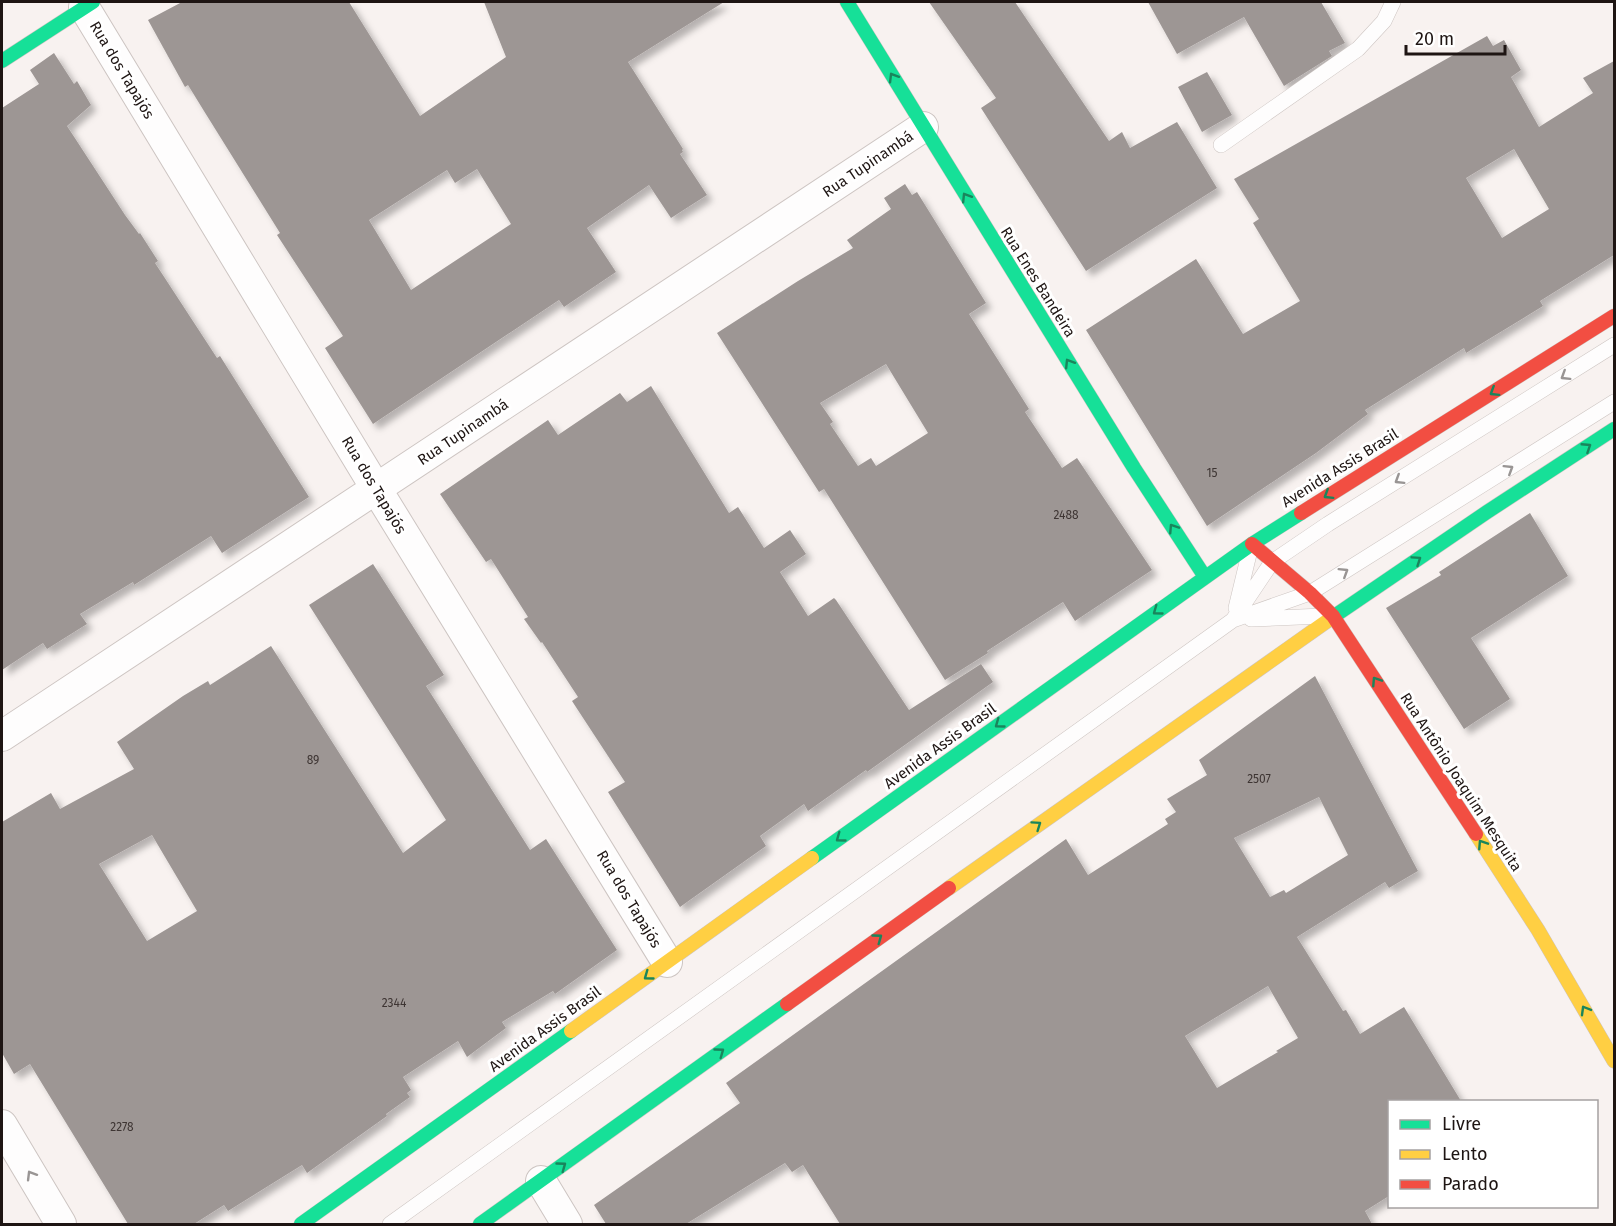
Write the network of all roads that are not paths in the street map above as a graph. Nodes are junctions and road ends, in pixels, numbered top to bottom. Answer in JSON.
{"nodes":[{"id":1,"x":847,"y":2,"type":"edge"},
{"id":2,"x":1393,"y":2,"type":"edge"},
{"id":3,"x":88,"y":4,"type":"edge"},
{"id":4,"x":2,"y":61,"type":"edge"},
{"id":5,"x":924,"y":127,"type":"junction"},
{"id":6,"x":1221,"y":145,"type":"dead end"},
{"id":7,"x":1614,"y":316,"type":"edge"},
{"id":8,"x":1614,"y":345,"type":"edge"},
{"id":9,"x":1614,"y":402,"type":"edge"},
{"id":10,"x":1614,"y":429,"type":"edge"},
{"id":11,"x":377,"y":490,"type":"junction"},
{"id":12,"x":1252,"y":544,"type":"junction"},
{"id":13,"x":1272,"y":562,"type":"junction"},
{"id":14,"x":1205,"y":577,"type":"junction"},
{"id":15,"x":1310,"y":593,"type":"junction"},
{"id":16,"x":1333,"y":616,"type":"junction"},
{"id":17,"x":1233,"y":620,"type":"junction"},
{"id":18,"x":2,"y":736,"type":"edge"},
{"id":19,"x":667,"y":962,"type":"junction"},
{"id":20,"x":1614,"y":1060,"type":"edge"},
{"id":21,"x":2,"y":1125,"type":"edge"},
{"id":22,"x":541,"y":1180,"type":"junction"},
{"id":23,"x":61,"y":1224,"type":"edge"},
{"id":24,"x":301,"y":1224,"type":"edge"},
{"id":25,"x":390,"y":1224,"type":"edge"},
{"id":26,"x":480,"y":1224,"type":"edge"},
{"id":27,"x":567,"y":1224,"type":"edge"}],
"edges":[{"from":5,"to":1,"type":"main road","name":"Rua Enes Bandeira","one_way":true},
{"from":2,"to":6,"type":"lane"},
{"from":3,"to":4,"type":"main road"},
{"from":3,"to":11,"type":"street","name":"Rua dos Tapajós"},
{"from":5,"to":11,"type":"street","name":"Rua Tupinambá"},
{"from":14,"to":5,"type":"main road","name":"Rua Enes Bandeira","one_way":true},
{"from":7,"to":12,"type":"main road","name":"Avenida Assis Brasil","one_way":true},
{"from":8,"to":13,"type":"lane","one_way":true},
{"from":15,"to":9,"type":"lane","one_way":true},
{"from":16,"to":10,"type":"main road","one_way":true},
{"from":11,"to":18,"type":"street","name":"Rua Tupinambá"},
{"from":11,"to":19,"type":"street","name":"Rua dos Tapajós"},
{"from":12,"to":13,"type":"main road","name":"Rua Antônio Joaquim Mesquita"},
{"from":12,"to":14,"type":"main road","name":"Avenida Assis Brasil"},
{"from":12,"to":17,"type":"lane"},
{"from":13,"to":15,"type":"main road","name":"Rua Antônio Joaquim Mesquita"},
{"from":13,"to":17,"type":"lane"},
{"from":14,"to":19,"type":"main road","name":"Avenida Assis Brasil","one_way":true},
{"from":15,"to":16,"type":"main road","name":"Rua Antônio Joaquim Mesquita"},
{"from":15,"to":17,"type":"lane"},
{"from":16,"to":17,"type":"lane"},
{"from":20,"to":16,"type":"main road","name":"Rua Antônio Joaquim Mesquita","one_way":true},
{"from":22,"to":16,"type":"main road","one_way":true},
{"from":17,"to":25,"type":"lane"},
{"from":19,"to":24,"type":"main road","name":"Avenida Assis Brasil","one_way":true},
{"from":23,"to":21,"type":"street","one_way":true},
{"from":22,"to":26,"type":"main road"},
{"from":22,"to":27,"type":"street"}]}
